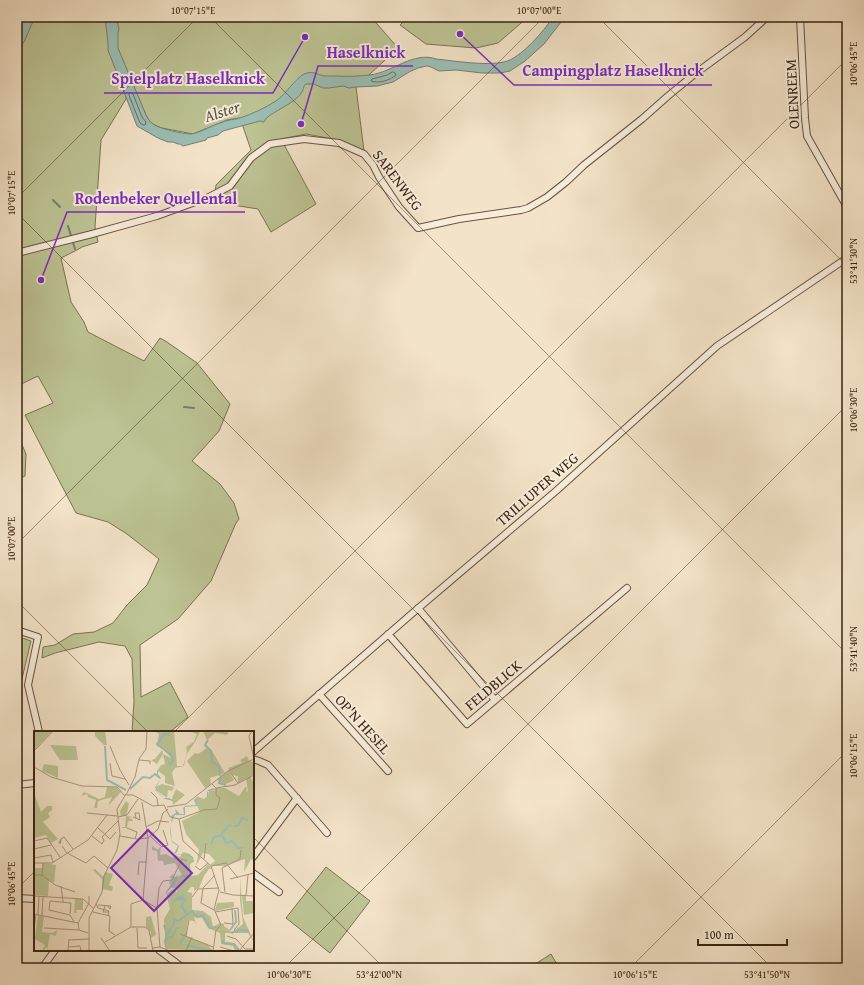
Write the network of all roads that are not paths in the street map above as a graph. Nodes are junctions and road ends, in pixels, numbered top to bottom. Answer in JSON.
{"nodes":[{"id":1,"x":767,"y":17,"type":"edge"},
{"id":2,"x":800,"y":17,"type":"edge"},
{"id":3,"x":847,"y":208,"type":"edge"},
{"id":4,"x":17,"y":253,"type":"edge"},
{"id":5,"x":847,"y":258,"type":"edge"},
{"id":6,"x":627,"y":588,"type":"dead end"},
{"id":7,"x":418,"y":608,"type":"junction"},
{"id":8,"x":17,"y":630,"type":"edge"},
{"id":9,"x":388,"y":634,"type":"junction"},
{"id":10,"x":319,"y":694,"type":"junction"},
{"id":11,"x":495,"y":700,"type":"junction"},
{"id":12,"x":39,"y":731,"type":"edge"},
{"id":13,"x":254,"y":751,"type":"edge"},
{"id":14,"x":254,"y":759,"type":"edge"},
{"id":15,"x":388,"y":771,"type":"dead end"},
{"id":16,"x":34,"y":783,"type":"edge"},
{"id":17,"x":17,"y":785,"type":"edge"},
{"id":18,"x":297,"y":798,"type":"junction"},
{"id":19,"x":327,"y":833,"type":"dead end"},
{"id":20,"x":254,"y":856,"type":"edge"},
{"id":21,"x":254,"y":874,"type":"edge"},
{"id":22,"x":279,"y":892,"type":"dead end"},
{"id":23,"x":17,"y":898,"type":"edge"},
{"id":24,"x":34,"y":899,"type":"edge"},
{"id":25,"x":54,"y":951,"type":"edge"},
{"id":26,"x":160,"y":951,"type":"edge"},
{"id":27,"x":42,"y":968,"type":"edge"},
{"id":28,"x":183,"y":968,"type":"edge"}],
"edges":[{"from":1,"to":4,"type":"street","name":"SARENWEG"},
{"from":2,"to":3,"type":"street","name":"OLENREEM"},
{"from":5,"to":7,"type":"street","name":"TRILLUPER WEG"},
{"from":6,"to":11,"type":"street","name":"FELDBLICK"},
{"from":7,"to":9,"type":"street","name":"TRILLUPER WEG"},
{"from":7,"to":11,"type":"street"},
{"from":8,"to":12,"type":"street"},
{"from":9,"to":10,"type":"street","name":"TRILLUPER WEG"},
{"from":9,"to":11,"type":"street","name":"FELDBLICK"},
{"from":10,"to":13,"type":"street","name":"TRILLUPER WEG"},
{"from":10,"to":15,"type":"street","name":"OP'N HESEL"},
{"from":14,"to":18,"type":"street"},
{"from":16,"to":17,"type":"street"},
{"from":18,"to":19,"type":"street"},
{"from":18,"to":20,"type":"street"},
{"from":21,"to":22,"type":"street"},
{"from":23,"to":24,"type":"street"},
{"from":25,"to":27,"type":"street"},
{"from":26,"to":28,"type":"street"}]}
